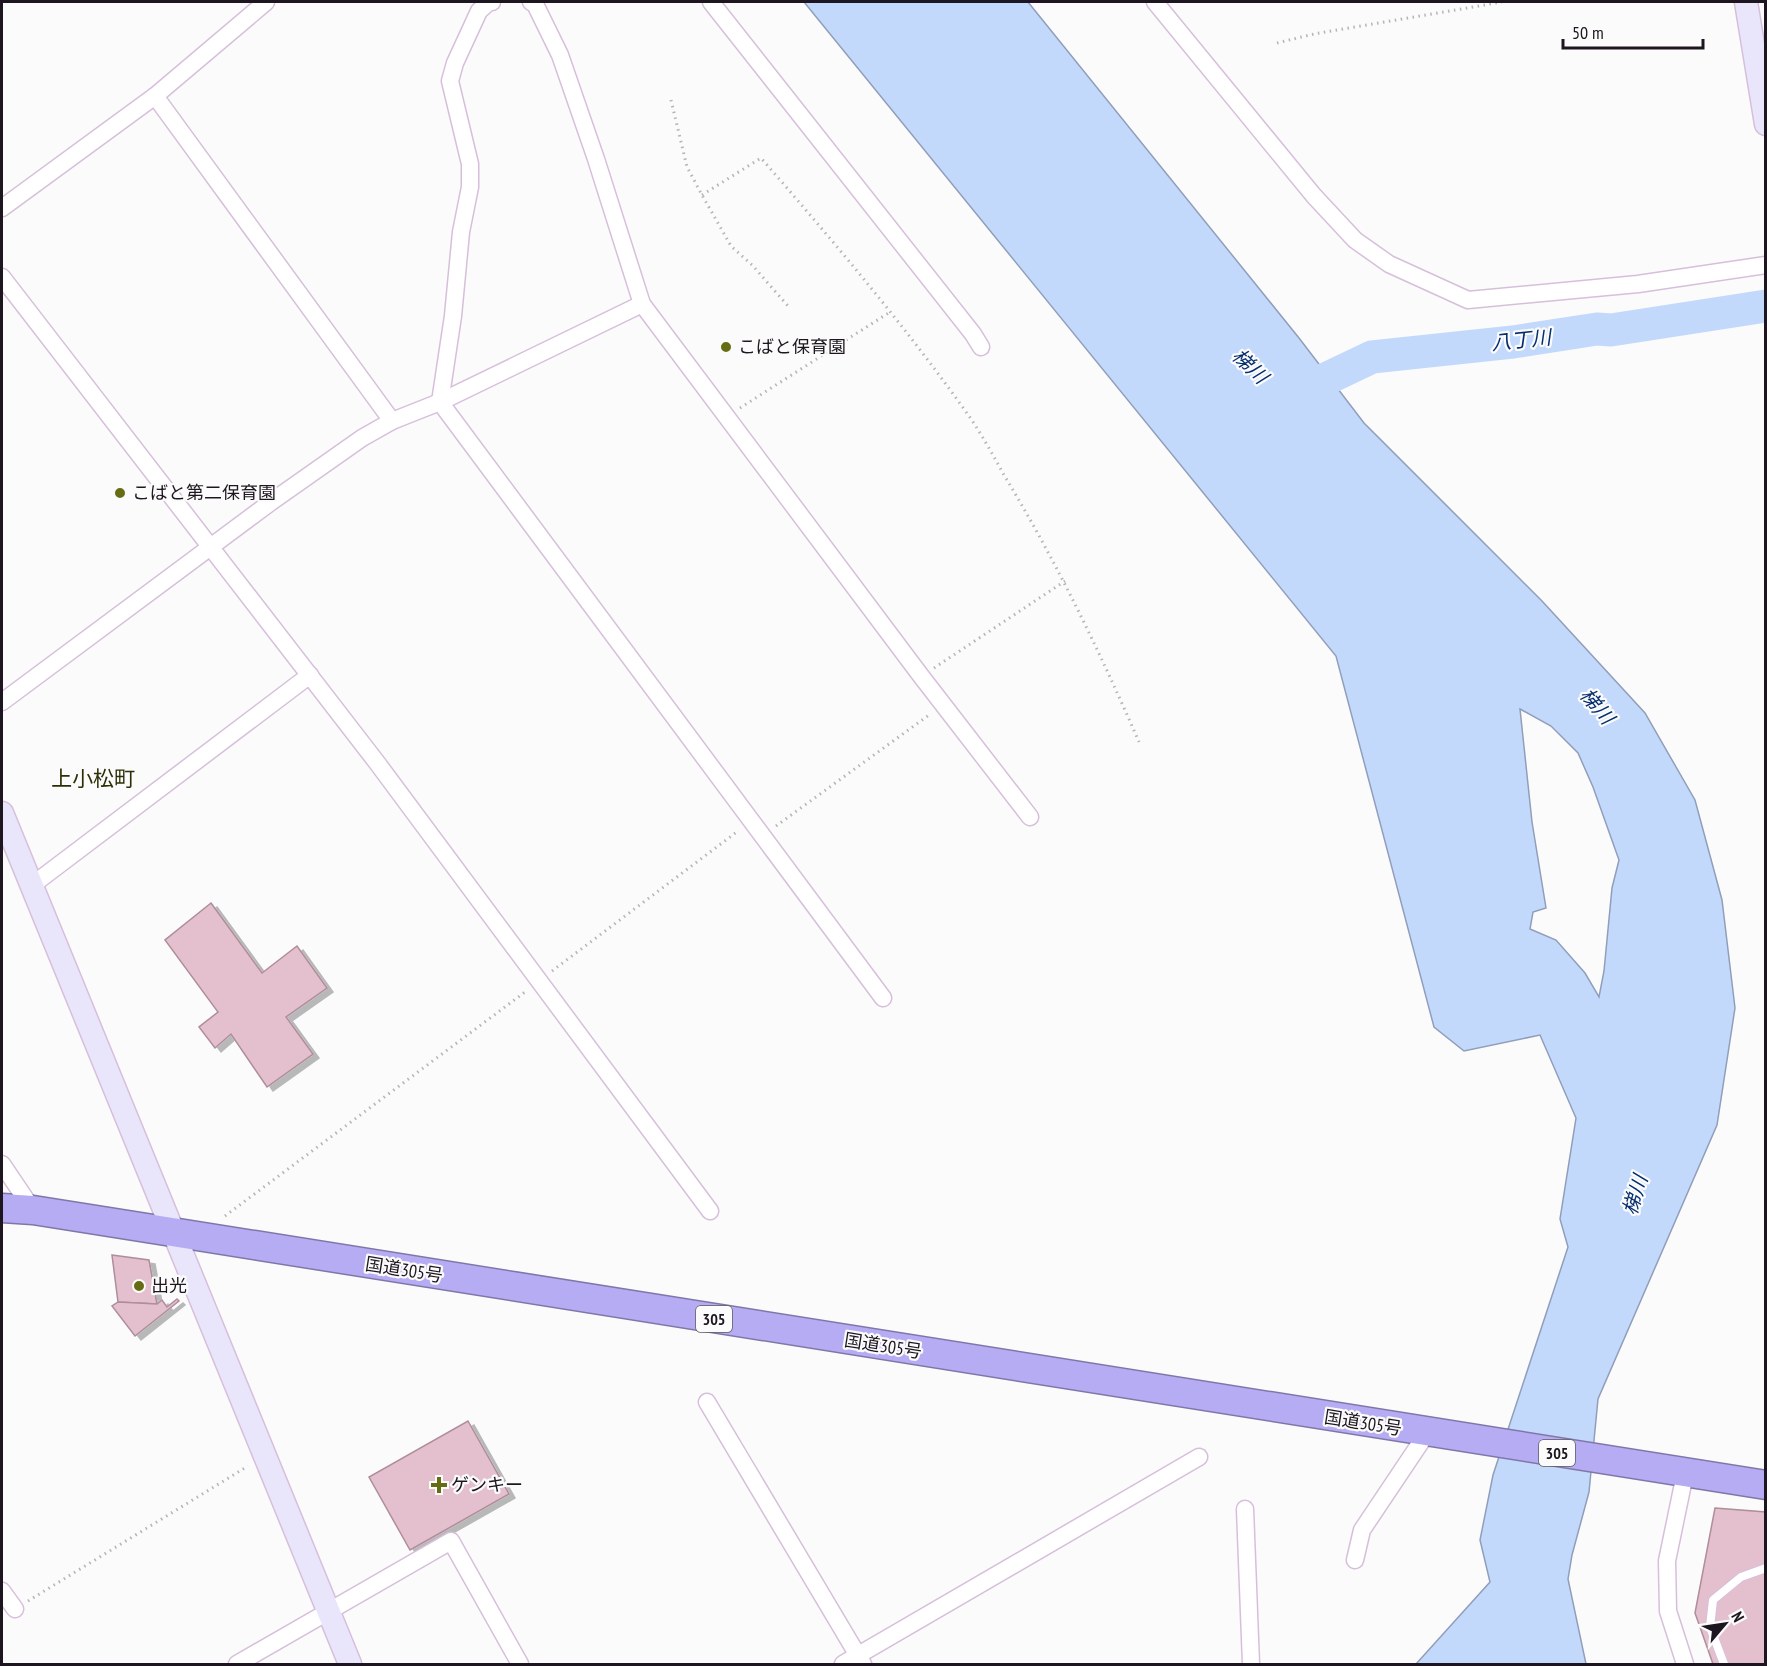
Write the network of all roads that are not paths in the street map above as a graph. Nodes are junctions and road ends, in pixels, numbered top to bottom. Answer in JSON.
{"nodes":[{"id":1,"x":266,"y":2,"type":"edge"},
{"id":2,"x":492,"y":2,"type":"edge"},
{"id":3,"x":531,"y":2,"type":"edge"},
{"id":4,"x":711,"y":2,"type":"edge"},
{"id":5,"x":1155,"y":2,"type":"edge"},
{"id":6,"x":1746,"y":2,"type":"edge"},
{"id":7,"x":154,"y":96,"type":"junction"},
{"id":8,"x":1766,"y":124,"type":"edge"},
{"id":9,"x":2,"y":208,"type":"edge"},
{"id":10,"x":1766,"y":266,"type":"edge"},
{"id":11,"x":2,"y":277,"type":"edge"},
{"id":12,"x":642,"y":304,"type":"junction"},
{"id":13,"x":981,"y":347,"type":"dead end"},
{"id":14,"x":440,"y":402,"type":"junction"},
{"id":15,"x":392,"y":421,"type":"junction"},
{"id":16,"x":212,"y":547,"type":"junction"},
{"id":17,"x":310,"y":675,"type":"junction"},
{"id":18,"x":2,"y":702,"type":"edge"},
{"id":19,"x":2,"y":813,"type":"edge"},
{"id":20,"x":1030,"y":817,"type":"dead end"},
{"id":21,"x":31,"y":886,"type":"junction"},
{"id":22,"x":884,"y":998,"type":"dead end"},
{"id":23,"x":2,"y":1164,"type":"edge"},
{"id":24,"x":2,"y":1208,"type":"edge"},
{"id":25,"x":33,"y":1210,"type":"junction"},
{"id":26,"x":710,"y":1211,"type":"dead end"},
{"id":27,"x":172,"y":1232,"type":"junction"},
{"id":28,"x":707,"y":1402,"type":"dead end"},
{"id":29,"x":1435,"y":1434,"type":"junction"},
{"id":30,"x":1199,"y":1457,"type":"dead end"},
{"id":31,"x":1678,"y":1473,"type":"junction"},
{"id":32,"x":1766,"y":1485,"type":"edge"},
{"id":33,"x":1245,"y":1509,"type":"dead end"},
{"id":34,"x":1355,"y":1560,"type":"dead end"},
{"id":35,"x":1766,"y":1568,"type":"edge"},
{"id":36,"x":2,"y":1591,"type":"edge"},
{"id":37,"x":15,"y":1609,"type":"road end"},
{"id":38,"x":328,"y":1611,"type":"junction"},
{"id":39,"x":861,"y":1660,"type":"edge"},
{"id":40,"x":237,"y":1665,"type":"edge"},
{"id":41,"x":350,"y":1665,"type":"edge"},
{"id":42,"x":520,"y":1665,"type":"edge"},
{"id":43,"x":843,"y":1665,"type":"edge"},
{"id":44,"x":1251,"y":1665,"type":"edge"},
{"id":45,"x":1685,"y":1665,"type":"edge"},
{"id":46,"x":1724,"y":1665,"type":"edge"}],
"edges":[{"from":1,"to":7,"type":"street"},
{"from":2,"to":14,"type":"street"},
{"from":3,"to":12,"type":"street"},
{"from":4,"to":13,"type":"street"},
{"from":5,"to":10,"type":"street"},
{"from":6,"to":8,"type":"street"},
{"from":7,"to":9,"type":"street"},
{"from":7,"to":15,"type":"street"},
{"from":11,"to":16,"type":"street"},
{"from":12,"to":14,"type":"street"},
{"from":12,"to":20,"type":"street"},
{"from":14,"to":15,"type":"street"},
{"from":14,"to":22,"type":"street"},
{"from":15,"to":16,"type":"street"},
{"from":16,"to":17,"type":"street"},
{"from":16,"to":18,"type":"street"},
{"from":17,"to":21,"type":"street"},
{"from":17,"to":26,"type":"street"},
{"from":19,"to":21,"type":"street"},
{"from":21,"to":27,"type":"street"},
{"from":23,"to":25,"type":"street"},
{"from":24,"to":25,"type":"highway","name":"国道305号","number":"305"},
{"from":25,"to":27,"type":"highway","name":"国道305号","number":"305"},
{"from":27,"to":29,"type":"highway","name":"国道305号","number":"305"},
{"from":27,"to":38,"type":"street"},
{"from":28,"to":39,"type":"street"},
{"from":29,"to":31,"type":"highway","name":"国道305号","number":"305"},
{"from":29,"to":34,"type":"street"},
{"from":30,"to":39,"type":"street"},
{"from":31,"to":32,"type":"highway","name":"国道305号","number":"305"},
{"from":31,"to":45,"type":"street"},
{"from":33,"to":44,"type":"street"},
{"from":35,"to":46,"type":"lane"},
{"from":36,"to":37,"type":"street"},
{"from":38,"to":40,"type":"street"},
{"from":38,"to":41,"type":"street"},
{"from":38,"to":42,"type":"street"},
{"from":39,"to":43,"type":"street"}]}
